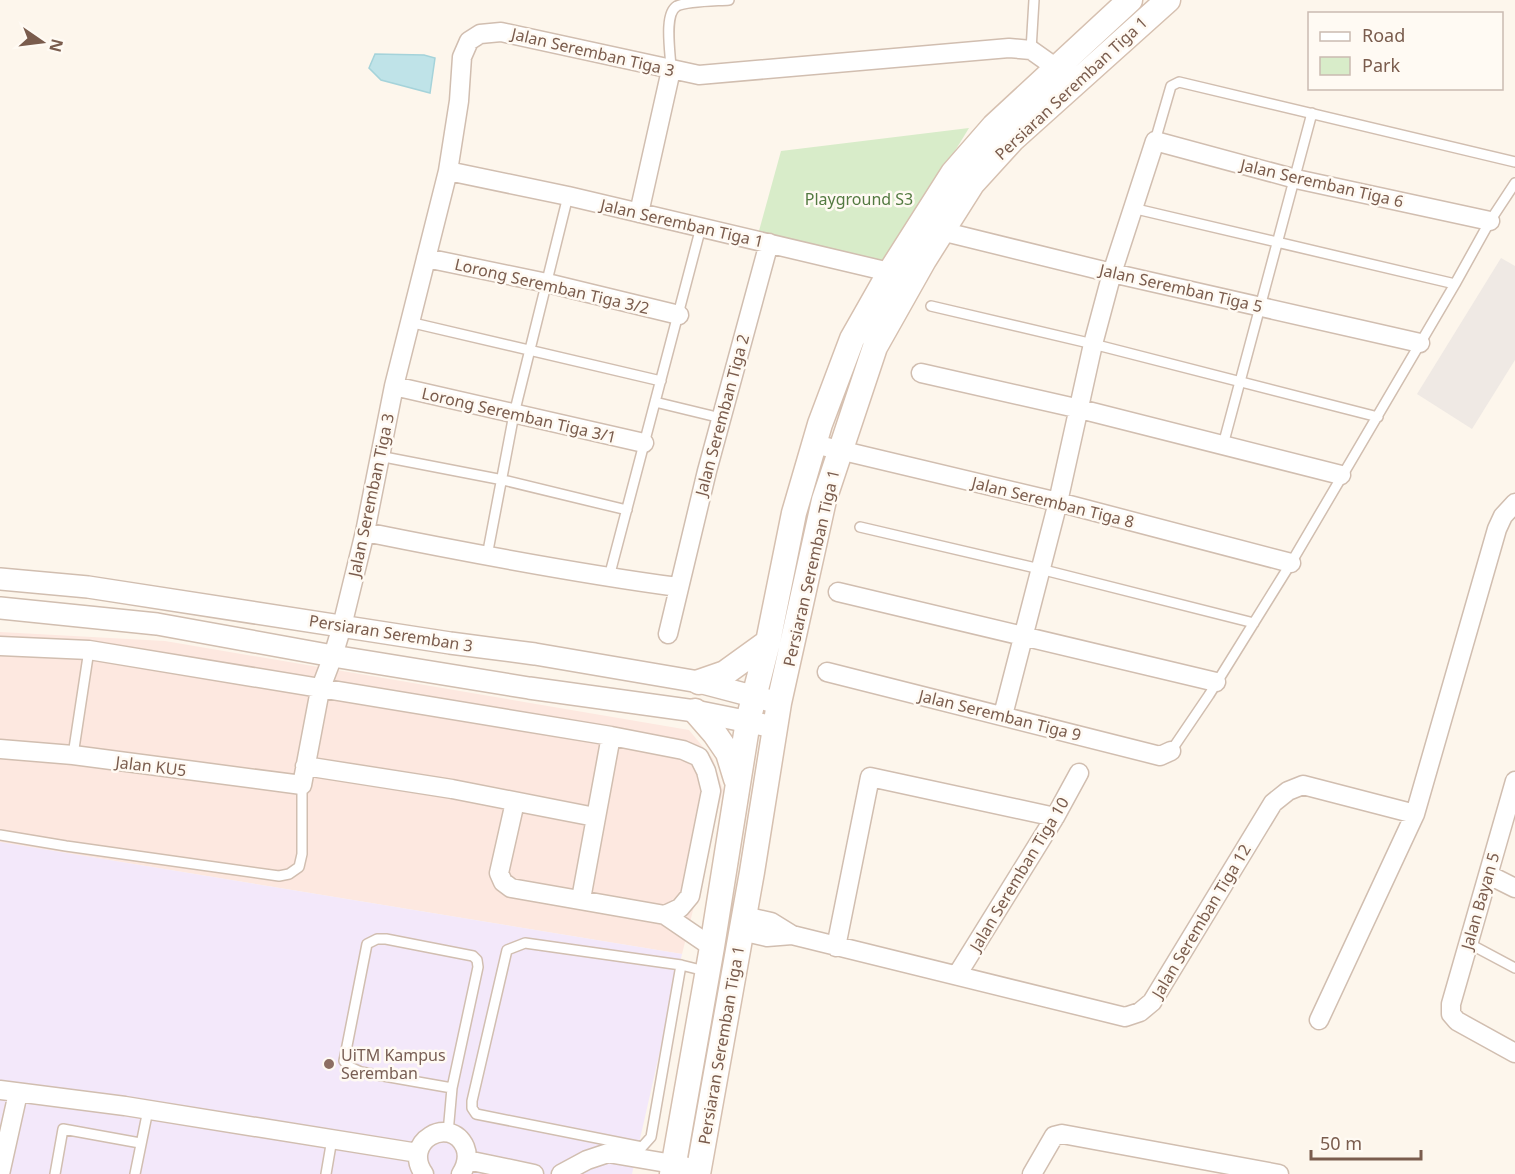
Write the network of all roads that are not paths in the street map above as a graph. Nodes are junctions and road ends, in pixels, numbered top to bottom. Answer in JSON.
{"nodes":[{"id":1,"x":729,"y":0,"type":"edge"},
{"id":2,"x":1035,"y":0,"type":"edge"},
{"id":3,"x":1130,"y":0,"type":"edge"},
{"id":4,"x":1168,"y":0,"type":"edge"},
{"id":5,"x":1031,"y":50,"type":"junction"},
{"id":6,"x":1055,"y":67,"type":"junction"},
{"id":7,"x":671,"y":70,"type":"junction"},
{"id":8,"x":1312,"y":113,"type":"junction"},
{"id":9,"x":1155,"y":141,"type":"junction"},
{"id":10,"x":1515,"y":162,"type":"edge"},
{"id":11,"x":448,"y":171,"type":"junction"},
{"id":12,"x":1296,"y":179,"type":"junction"},
{"id":13,"x":1515,"y":183,"type":"edge"},
{"id":14,"x":568,"y":196,"type":"junction"},
{"id":15,"x":1132,"y":208,"type":"junction"},
{"id":16,"x":639,"y":213,"type":"junction"},
{"id":17,"x":1490,"y":221,"type":"junction"},
{"id":18,"x":701,"y":227,"type":"junction"},
{"id":19,"x":941,"y":231,"type":"junction"},
{"id":20,"x":1277,"y":242,"type":"junction"},
{"id":21,"x":769,"y":243,"type":"junction"},
{"id":22,"x":426,"y":258,"type":"junction"},
{"id":23,"x":890,"y":272,"type":"junction"},
{"id":24,"x":1112,"y":273,"type":"junction"},
{"id":25,"x":915,"y":278,"type":"junction"},
{"id":26,"x":547,"y":283,"type":"junction"},
{"id":27,"x":1455,"y":284,"type":"junction"},
{"id":28,"x":931,"y":306,"type":"dead end"},
{"id":29,"x":1260,"y":306,"type":"junction"},
{"id":30,"x":679,"y":315,"type":"junction"},
{"id":31,"x":408,"y":322,"type":"junction"},
{"id":32,"x":1420,"y":343,"type":"junction"},
{"id":33,"x":1093,"y":344,"type":"junction"},
{"id":34,"x":529,"y":349,"type":"junction"},
{"id":35,"x":921,"y":373,"type":"dead end"},
{"id":36,"x":661,"y":381,"type":"junction"},
{"id":37,"x":1240,"y":382,"type":"junction"},
{"id":38,"x":394,"y":386,"type":"junction"},
{"id":39,"x":655,"y":402,"type":"junction"},
{"id":40,"x":1080,"y":409,"type":"junction"},
{"id":41,"x":514,"y":414,"type":"junction"},
{"id":42,"x":1378,"y":417,"type":"junction"},
{"id":43,"x":721,"y":418,"type":"junction"},
{"id":44,"x":644,"y":443,"type":"junction"},
{"id":45,"x":814,"y":444,"type":"junction"},
{"id":46,"x":1223,"y":445,"type":"junction"},
{"id":47,"x":840,"y":450,"type":"junction"},
{"id":48,"x":380,"y":456,"type":"junction"},
{"id":49,"x":1341,"y":475,"type":"junction"},
{"id":50,"x":502,"y":480,"type":"junction"},
{"id":51,"x":1058,"y":502,"type":"junction"},
{"id":52,"x":1515,"y":503,"type":"edge"},
{"id":53,"x":627,"y":510,"type":"junction"},
{"id":54,"x":860,"y":527,"type":"dead end"},
{"id":55,"x":365,"y":532,"type":"junction"},
{"id":56,"x":487,"y":556,"type":"junction"},
{"id":57,"x":1291,"y":563,"type":"junction"},
{"id":58,"x":1040,"y":569,"type":"junction"},
{"id":59,"x":609,"y":577,"type":"junction"},
{"id":60,"x":0,"y":579,"type":"edge"},
{"id":61,"x":27,"y":580,"type":"junction"},
{"id":62,"x":678,"y":586,"type":"junction"},
{"id":63,"x":838,"y":592,"type":"dead end"},
{"id":64,"x":0,"y":608,"type":"edge"},
{"id":65,"x":22,"y":610,"type":"junction"},
{"id":66,"x":1254,"y":623,"type":"junction"},
{"id":67,"x":342,"y":626,"type":"junction"},
{"id":68,"x":668,"y":634,"type":"dead end"},
{"id":69,"x":1024,"y":635,"type":"junction"},
{"id":70,"x":768,"y":642,"type":"junction"},
{"id":71,"x":0,"y":646,"type":"edge"},
{"id":72,"x":89,"y":651,"type":"junction"},
{"id":73,"x":333,"y":656,"type":"junction"},
{"id":74,"x":828,"y":672,"type":"dead end"},
{"id":75,"x":699,"y":682,"type":"junction"},
{"id":76,"x":1216,"y":682,"type":"junction"},
{"id":77,"x":320,"y":690,"type":"junction"},
{"id":78,"x":754,"y":697,"type":"junction"},
{"id":79,"x":779,"y":703,"type":"junction"},
{"id":80,"x":694,"y":711,"type":"junction"},
{"id":81,"x":1002,"y":715,"type":"junction"},
{"id":82,"x":748,"y":721,"type":"junction"},
{"id":83,"x":774,"y":728,"type":"junction"},
{"id":84,"x":611,"y":736,"type":"junction"},
{"id":85,"x":0,"y":749,"type":"edge"},
{"id":86,"x":1171,"y":751,"type":"joint"},
{"id":87,"x":73,"y":755,"type":"junction"},
{"id":88,"x":306,"y":766,"type":"junction"},
{"id":89,"x":1079,"y":773,"type":"dead end"},
{"id":90,"x":1515,"y":781,"type":"edge"},
{"id":91,"x":738,"y":784,"type":"junction"},
{"id":92,"x":302,"y":785,"type":"junction"},
{"id":93,"x":515,"y":802,"type":"junction"},
{"id":94,"x":1415,"y":814,"type":"junction"},
{"id":95,"x":595,"y":817,"type":"junction"},
{"id":96,"x":1055,"y":817,"type":"junction"},
{"id":97,"x":0,"y":834,"type":"edge"},
{"id":98,"x":1489,"y":875,"type":"junction"},
{"id":99,"x":1515,"y":888,"type":"edge"},
{"id":100,"x":580,"y":899,"type":"junction"},
{"id":101,"x":664,"y":915,"type":"junction"},
{"id":102,"x":742,"y":924,"type":"junction"},
{"id":103,"x":1468,"y":943,"type":"junction"},
{"id":104,"x":712,"y":947,"type":"junction"},
{"id":105,"x":836,"y":947,"type":"junction"},
{"id":106,"x":681,"y":965,"type":"junction"},
{"id":107,"x":1515,"y":968,"type":"edge"},
{"id":108,"x":708,"y":971,"type":"junction"},
{"id":109,"x":957,"y":975,"type":"junction"},
{"id":110,"x":1319,"y":1020,"type":"dead end"},
{"id":111,"x":1515,"y":1053,"type":"edge"},
{"id":112,"x":452,"y":1088,"type":"junction"},
{"id":113,"x":0,"y":1090,"type":"edge"},
{"id":114,"x":18,"y":1093,"type":"junction"},
{"id":115,"x":148,"y":1110,"type":"junction"},
{"id":116,"x":448,"y":1133,"type":"junction"},
{"id":117,"x":332,"y":1139,"type":"junction"},
{"id":118,"x":141,"y":1143,"type":"junction"},
{"id":119,"x":418,"y":1153,"type":"junction"},
{"id":120,"x":464,"y":1167,"type":"edge"},
{"id":121,"x":673,"y":1169,"type":"edge"},
{"id":122,"x":1233,"y":1170,"type":"edge"},
{"id":123,"x":501,"y":1171,"type":"edge"},
{"id":124,"x":699,"y":1171,"type":"edge"},
{"id":125,"x":326,"y":1173,"type":"edge"},
{"id":126,"x":0,"y":1174,"type":"edge"},
{"id":127,"x":55,"y":1174,"type":"edge"},
{"id":128,"x":135,"y":1174,"type":"edge"},
{"id":129,"x":338,"y":1174,"type":"edge"},
{"id":130,"x":424,"y":1174,"type":"edge"},
{"id":131,"x":534,"y":1174,"type":"edge"},
{"id":132,"x":561,"y":1174,"type":"edge"},
{"id":133,"x":1032,"y":1174,"type":"edge"},
{"id":134,"x":1279,"y":1174,"type":"edge"}],
"edges":[{"from":1,"to":7,"type":"lane"},
{"from":2,"to":5,"type":"lane"},
{"from":3,"to":6,"type":"main road","name":"Persiaran Seremban Tiga 1"},
{"from":4,"to":19,"type":"main road","name":"Persiaran Seremban Tiga 1"},
{"from":5,"to":6,"type":"street"},
{"from":5,"to":7,"type":"street","name":"Jalan Seremban Tiga 3"},
{"from":6,"to":23,"type":"main road","name":"Persiaran Seremban Tiga 1"},
{"from":7,"to":11,"type":"street","name":"Jalan Seremban Tiga 3"},
{"from":7,"to":16,"type":"street"},
{"from":8,"to":9,"type":"lane"},
{"from":8,"to":10,"type":"lane"},
{"from":8,"to":12,"type":"lane"},
{"from":9,"to":12,"type":"street","name":"Jalan Seremban Tiga 6"},
{"from":9,"to":15,"type":"street"},
{"from":11,"to":14,"type":"street","name":"Jalan Seremban Tiga 1"},
{"from":11,"to":22,"type":"street","name":"Jalan Seremban Tiga 3"},
{"from":12,"to":17,"type":"street","name":"Jalan Seremban Tiga 6"},
{"from":12,"to":20,"type":"lane"},
{"from":13,"to":17,"type":"lane"},
{"from":14,"to":16,"type":"street","name":"Jalan Seremban Tiga 1"},
{"from":14,"to":26,"type":"lane"},
{"from":15,"to":20,"type":"lane"},
{"from":15,"to":24,"type":"street"},
{"from":16,"to":18,"type":"street","name":"Jalan Seremban Tiga 1"},
{"from":17,"to":27,"type":"lane"},
{"from":18,"to":21,"type":"street","name":"Jalan Seremban Tiga 1"},
{"from":18,"to":30,"type":"lane"},
{"from":19,"to":24,"type":"street","name":"Jalan Seremban Tiga 5"},
{"from":19,"to":25,"type":"main road","name":"Persiaran Seremban Tiga 1"},
{"from":20,"to":27,"type":"lane"},
{"from":20,"to":29,"type":"lane"},
{"from":21,"to":23,"type":"street","name":"Jalan Seremban Tiga 1"},
{"from":21,"to":43,"type":"street","name":"Jalan Seremban Tiga 2"},
{"from":22,"to":26,"type":"street","name":"Lorong Seremban Tiga 3/2"},
{"from":22,"to":31,"type":"street","name":"Jalan Seremban Tiga 3"},
{"from":23,"to":25,"type":"street","name":"Jalan Seremban Tiga 1"},
{"from":23,"to":45,"type":"main road","name":"Persiaran Seremban Tiga 1"},
{"from":24,"to":29,"type":"street","name":"Jalan Seremban Tiga 5"},
{"from":24,"to":33,"type":"street"},
{"from":25,"to":47,"type":"main road","name":"Persiaran Seremban Tiga 1"},
{"from":26,"to":30,"type":"street","name":"Lorong Seremban Tiga 3/2"},
{"from":26,"to":34,"type":"lane"},
{"from":27,"to":32,"type":"lane"},
{"from":28,"to":33,"type":"lane"},
{"from":29,"to":32,"type":"street","name":"Jalan Seremban Tiga 5"},
{"from":29,"to":37,"type":"lane"},
{"from":30,"to":36,"type":"lane"},
{"from":31,"to":34,"type":"lane"},
{"from":31,"to":38,"type":"street","name":"Jalan Seremban Tiga 3"},
{"from":32,"to":42,"type":"lane"},
{"from":33,"to":37,"type":"lane"},
{"from":33,"to":40,"type":"street"},
{"from":34,"to":36,"type":"lane"},
{"from":34,"to":41,"type":"lane"},
{"from":35,"to":40,"type":"street"},
{"from":36,"to":39,"type":"lane"},
{"from":37,"to":42,"type":"lane"},
{"from":37,"to":46,"type":"lane"},
{"from":38,"to":41,"type":"street","name":"Lorong Seremban Tiga 3/1"},
{"from":38,"to":48,"type":"street","name":"Jalan Seremban Tiga 3"},
{"from":39,"to":43,"type":"lane"},
{"from":39,"to":44,"type":"lane"},
{"from":40,"to":46,"type":"street"},
{"from":40,"to":51,"type":"street"},
{"from":41,"to":44,"type":"street","name":"Lorong Seremban Tiga 3/1"},
{"from":41,"to":50,"type":"lane"},
{"from":42,"to":49,"type":"lane"},
{"from":43,"to":62,"type":"street","name":"Jalan Seremban Tiga 2"},
{"from":44,"to":53,"type":"lane"},
{"from":45,"to":47,"type":"street","name":"Jalan Seremban Tiga 8"},
{"from":45,"to":70,"type":"main road","name":"Persiaran Seremban Tiga 1"},
{"from":46,"to":49,"type":"street"},
{"from":47,"to":51,"type":"street","name":"Jalan Seremban Tiga 8"},
{"from":47,"to":79,"type":"main road","name":"Persiaran Seremban Tiga 1"},
{"from":48,"to":50,"type":"lane"},
{"from":48,"to":55,"type":"street","name":"Jalan Seremban Tiga 3"},
{"from":49,"to":57,"type":"lane"},
{"from":50,"to":53,"type":"lane"},
{"from":50,"to":56,"type":"lane"},
{"from":51,"to":57,"type":"street","name":"Jalan Seremban Tiga 8"},
{"from":51,"to":58,"type":"street"},
{"from":52,"to":94,"type":"street"},
{"from":53,"to":59,"type":"lane"},
{"from":54,"to":58,"type":"lane"},
{"from":55,"to":56,"type":"street"},
{"from":55,"to":67,"type":"street","name":"Jalan Seremban Tiga 3"},
{"from":56,"to":59,"type":"street"},
{"from":57,"to":66,"type":"lane"},
{"from":58,"to":66,"type":"lane"},
{"from":58,"to":69,"type":"street"},
{"from":59,"to":62,"type":"street"},
{"from":60,"to":61,"type":"street","name":"Persiaran Seremban 3"},
{"from":61,"to":65,"type":"street"},
{"from":61,"to":67,"type":"street","name":"Persiaran Seremban 3"},
{"from":62,"to":68,"type":"street","name":"Jalan Seremban Tiga 2"},
{"from":63,"to":69,"type":"street"},
{"from":64,"to":65,"type":"street","name":"Persiaran Seremban 3"},
{"from":65,"to":73,"type":"street","name":"Persiaran Seremban 3"},
{"from":66,"to":76,"type":"lane"},
{"from":67,"to":73,"type":"street","name":"Jalan Seremban Tiga 3"},
{"from":67,"to":75,"type":"street","name":"Persiaran Seremban 3"},
{"from":69,"to":76,"type":"street"},
{"from":69,"to":81,"type":"street"},
{"from":70,"to":75,"type":"main road"},
{"from":70,"to":78,"type":"main road","name":"Persiaran Seremban Tiga 1"},
{"from":71,"to":72,"type":"street"},
{"from":72,"to":77,"type":"street"},
{"from":72,"to":87,"type":"lane"},
{"from":73,"to":77,"type":"street","name":"Jalan Seremban Tiga 3"},
{"from":73,"to":80,"type":"street","name":"Persiaran Seremban 3"},
{"from":74,"to":81,"type":"street","name":"Jalan Seremban Tiga 9"},
{"from":75,"to":78,"type":"street","name":"Persiaran Seremban 3"},
{"from":76,"to":86,"type":"lane"},
{"from":77,"to":84,"type":"street"},
{"from":77,"to":88,"type":"street","name":"Jalan Seremban Tiga 3"},
{"from":78,"to":79,"type":"street","name":"Persiaran Seremban 3"},
{"from":78,"to":82,"type":"main road","name":"Persiaran Seremban Tiga 1"},
{"from":79,"to":83,"type":"main road","name":"Persiaran Seremban Tiga 1"},
{"from":80,"to":82,"type":"street","name":"Persiaran Seremban 3"},
{"from":80,"to":91,"type":"main road"},
{"from":81,"to":86,"type":"street","name":"Jalan Seremban Tiga 9"},
{"from":82,"to":83,"type":"street","name":"Persiaran Seremban 3"},
{"from":82,"to":91,"type":"main road","name":"Persiaran Seremban Tiga 1"},
{"from":83,"to":102,"type":"main road","name":"Persiaran Seremban Tiga 1"},
{"from":84,"to":95,"type":"street"},
{"from":84,"to":101,"type":"street"},
{"from":85,"to":87,"type":"street","name":"Jalan KU5"},
{"from":87,"to":92,"type":"street","name":"Jalan KU5"},
{"from":88,"to":92,"type":"street","name":"Jalan Seremban Tiga 3"},
{"from":88,"to":93,"type":"street"},
{"from":89,"to":96,"type":"street","name":"Jalan Seremban Tiga 10"},
{"from":90,"to":98,"type":"street","name":"Jalan Bayan 5"},
{"from":91,"to":104,"type":"main road","name":"Persiaran Seremban Tiga 1"},
{"from":92,"to":97,"type":"lane"},
{"from":93,"to":95,"type":"street"},
{"from":93,"to":100,"type":"street"},
{"from":94,"to":109,"type":"street","name":"Jalan Seremban Tiga 12"},
{"from":94,"to":110,"type":"street"},
{"from":95,"to":100,"type":"street"},
{"from":96,"to":105,"type":"street"},
{"from":96,"to":109,"type":"street","name":"Jalan Seremban Tiga 10"},
{"from":98,"to":99,"type":"street"},
{"from":98,"to":103,"type":"street","name":"Jalan Bayan 5"},
{"from":100,"to":101,"type":"street"},
{"from":101,"to":104,"type":"street"},
{"from":102,"to":105,"type":"street","name":"Jalan Seremban Tiga 12"},
{"from":102,"to":124,"type":"main road","name":"Persiaran Seremban Tiga 1"},
{"from":103,"to":107,"type":"lane"},
{"from":103,"to":111,"type":"street","name":"Jalan Bayan 5"},
{"from":104,"to":108,"type":"main road","name":"Persiaran Seremban Tiga 1"},
{"from":105,"to":109,"type":"street","name":"Jalan Seremban Tiga 12"},
{"from":106,"to":106,"type":"lane"},
{"from":106,"to":108,"type":"lane"},
{"from":108,"to":121,"type":"main road","name":"Persiaran Seremban Tiga 1"},
{"from":112,"to":112,"type":"lane"},
{"from":112,"to":116,"type":"lane"},
{"from":113,"to":114,"type":"street"},
{"from":114,"to":115,"type":"street"},
{"from":114,"to":126,"type":"street"},
{"from":115,"to":117,"type":"street"},
{"from":115,"to":118,"type":"lane"},
{"from":116,"to":119,"type":"street"},
{"from":116,"to":120,"type":"street"},
{"from":117,"to":119,"type":"street"},
{"from":117,"to":125,"type":"lane"},
{"from":118,"to":127,"type":"lane"},
{"from":118,"to":128,"type":"lane"},
{"from":119,"to":130,"type":"street"},
{"from":120,"to":123,"type":"street"},
{"from":121,"to":124,"type":"street"},
{"from":121,"to":132,"type":"street"},
{"from":122,"to":133,"type":"street"},
{"from":122,"to":134,"type":"street"},
{"from":123,"to":131,"type":"street"},
{"from":125,"to":129,"type":"lane"}]}
